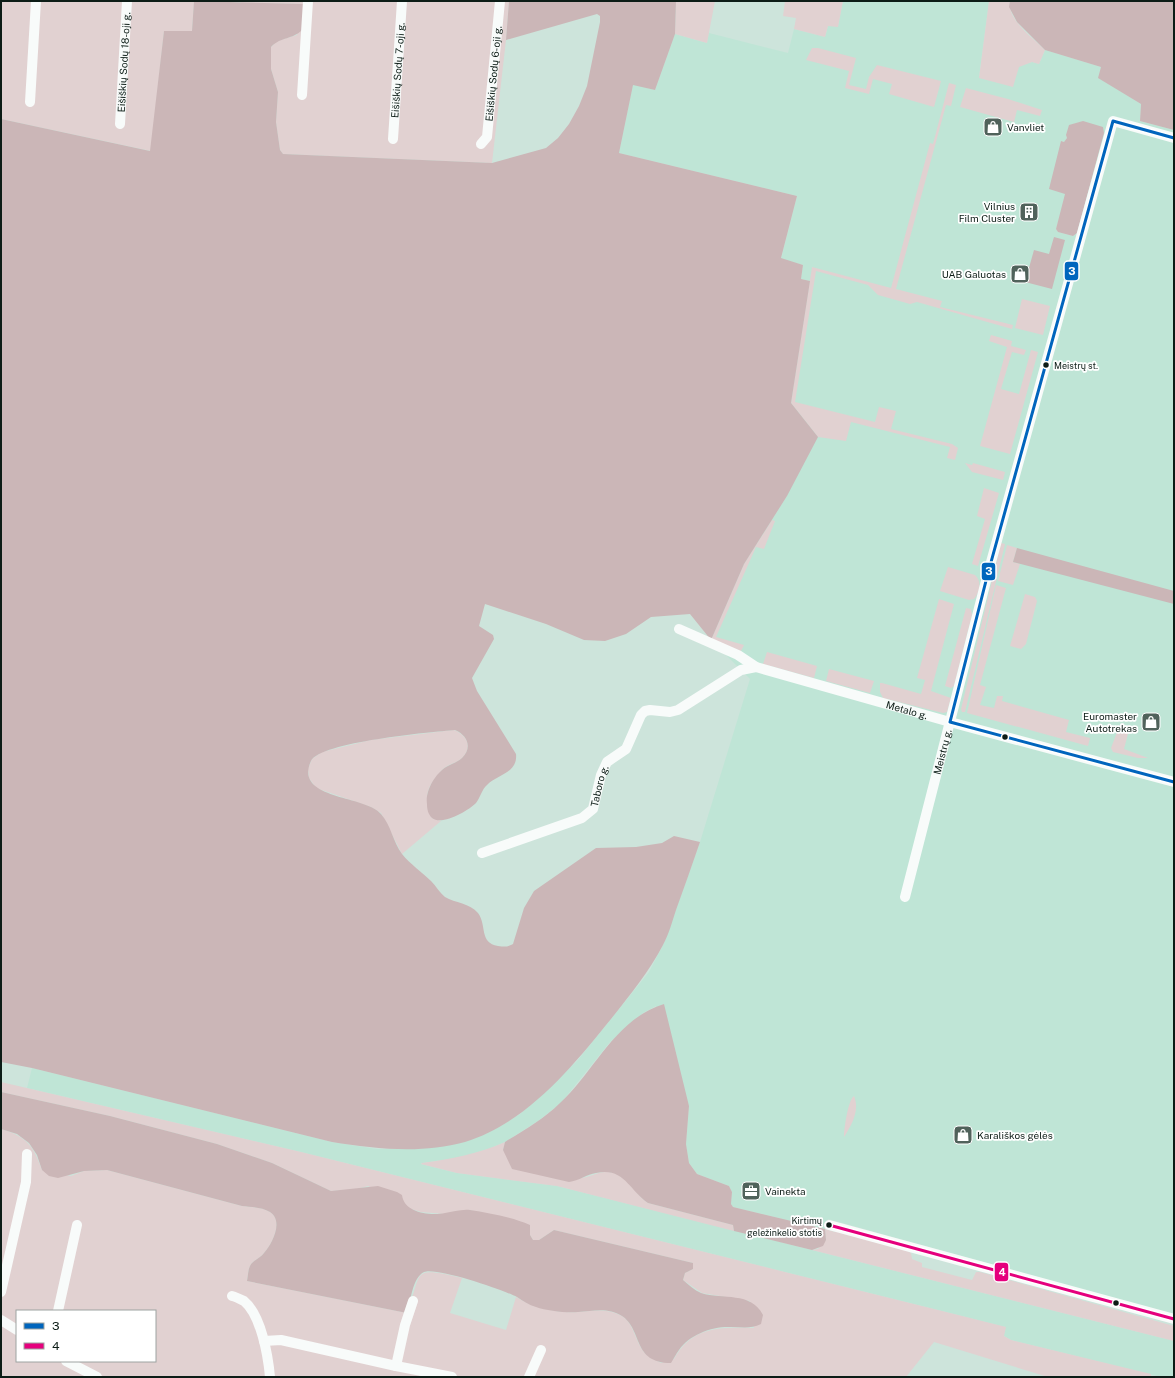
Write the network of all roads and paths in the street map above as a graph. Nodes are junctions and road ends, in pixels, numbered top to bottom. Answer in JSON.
{"nodes":[{"id":1,"x":36,"y":1,"type":"edge"},
{"id":2,"x":127,"y":1,"type":"edge"},
{"id":3,"x":308,"y":1,"type":"edge"},
{"id":4,"x":402,"y":1,"type":"edge"},
{"id":5,"x":500,"y":1,"type":"edge"},
{"id":6,"x":302,"y":95,"type":"dead end"},
{"id":7,"x":30,"y":102,"type":"dead end"},
{"id":8,"x":120,"y":124,"type":"dead end"},
{"id":9,"x":1174,"y":138,"type":"edge"},
{"id":10,"x":393,"y":139,"type":"dead end"},
{"id":11,"x":481,"y":144,"type":"dead end"},
{"id":12,"x":679,"y":628,"type":"dead end"},
{"id":13,"x":756,"y":667,"type":"junction"},
{"id":14,"x":950,"y":722,"type":"junction"},
{"id":15,"x":1174,"y":782,"type":"edge"},
{"id":16,"x":482,"y":853,"type":"dead end"},
{"id":17,"x":905,"y":897,"type":"dead end"},
{"id":18,"x":27,"y":1154,"type":"dead end"},
{"id":19,"x":77,"y":1225,"type":"dead end"},
{"id":20,"x":829,"y":1225,"type":"dead end"},
{"id":21,"x":1,"y":1292,"type":"edge"},
{"id":22,"x":232,"y":1296,"type":"dead end"},
{"id":23,"x":413,"y":1301,"type":"dead end"},
{"id":24,"x":58,"y":1310,"type":"edge"},
{"id":25,"x":1174,"y":1319,"type":"edge"},
{"id":26,"x":1,"y":1320,"type":"edge"},
{"id":27,"x":16,"y":1329,"type":"edge"},
{"id":28,"x":264,"y":1342,"type":"junction"},
{"id":29,"x":541,"y":1350,"type":"dead end"},
{"id":30,"x":68,"y":1362,"type":"edge"},
{"id":31,"x":396,"y":1366,"type":"junction"},
{"id":32,"x":97,"y":1377,"type":"edge"},
{"id":33,"x":270,"y":1377,"type":"edge"},
{"id":34,"x":452,"y":1377,"type":"edge"},
{"id":35,"x":529,"y":1377,"type":"edge"}],
"edges":[{"from":1,"to":7,"type":"street"},
{"from":2,"to":8,"type":"street","name":"Eišiškių Sodų 18-oji g."},
{"from":3,"to":6,"type":"street"},
{"from":4,"to":10,"type":"street","name":"Eišiškių Sodų 7-oji g."},
{"from":5,"to":11,"type":"street","name":"Eišiškių Sodų 6-oji g."},
{"from":9,"to":14,"type":"street","name":"Meistrų g."},
{"from":12,"to":13,"type":"street"},
{"from":13,"to":14,"type":"street","name":"Metalo g."},
{"from":13,"to":16,"type":"street","name":"Taboro g."},
{"from":14,"to":15,"type":"street","name":"Metalo g."},
{"from":14,"to":17,"type":"street","name":"Meistrų g."},
{"from":18,"to":21,"type":"street"},
{"from":19,"to":24,"type":"street"},
{"from":20,"to":25,"type":"street"},
{"from":22,"to":28,"type":"street"},
{"from":23,"to":31,"type":"street"},
{"from":26,"to":27,"type":"street"},
{"from":28,"to":31,"type":"street"},
{"from":28,"to":33,"type":"street"},
{"from":29,"to":35,"type":"street"},
{"from":30,"to":32,"type":"street"},
{"from":31,"to":34,"type":"street"}]}
